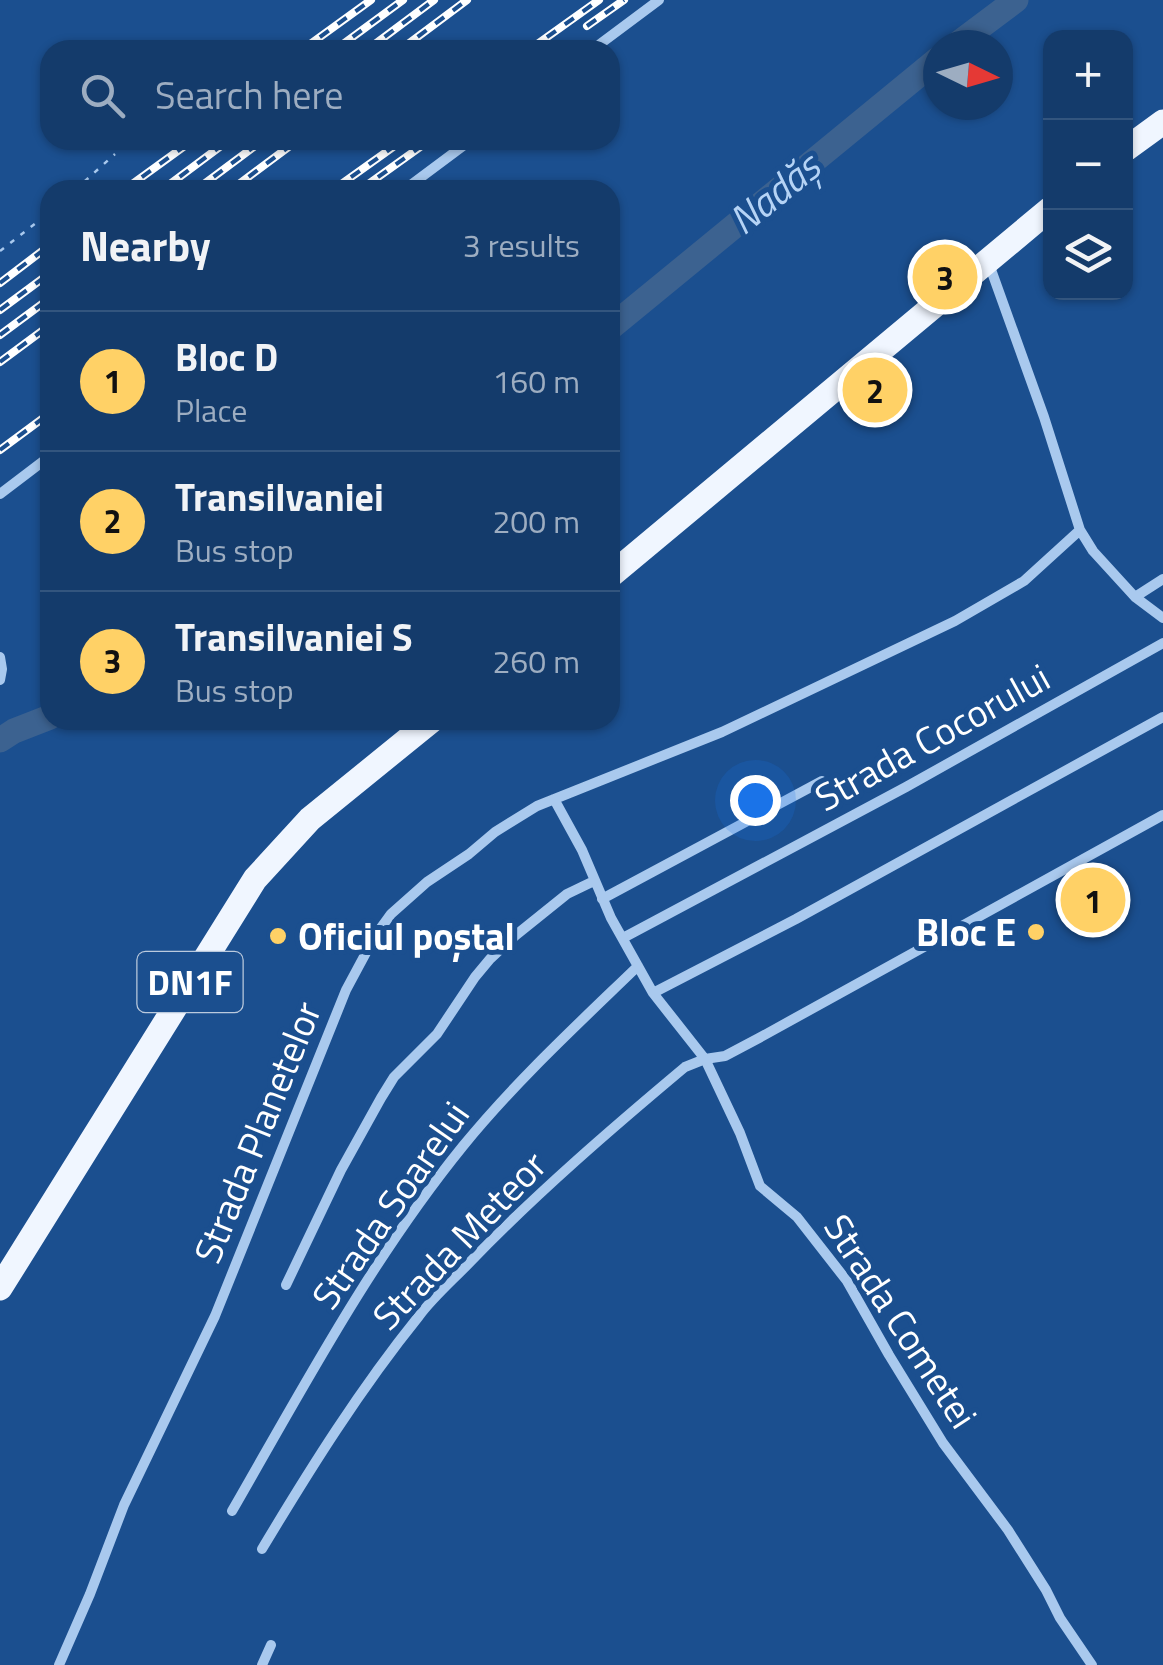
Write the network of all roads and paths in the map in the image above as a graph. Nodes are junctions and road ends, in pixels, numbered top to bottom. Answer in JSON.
{"nodes":[{"id":1,"x":659,"y":0,"type":"edge"},
{"id":2,"x":605,"y":40,"type":"edge"},
{"id":3,"x":1163,"y":122,"type":"edge"},
{"id":4,"x":1133,"y":143,"type":"edge"},
{"id":5,"x":458,"y":150,"type":"edge"},
{"id":6,"x":115,"y":154,"type":"dead end"},
{"id":7,"x":86,"y":180,"type":"edge"},
{"id":8,"x":417,"y":180,"type":"edge"},
{"id":9,"x":1048,"y":210,"type":"edge"},
{"id":10,"x":40,"y":220,"type":"edge"},
{"id":11,"x":0,"y":251,"type":"edge"},
{"id":12,"x":988,"y":261,"type":"junction"},
{"id":13,"x":40,"y":464,"type":"edge"},
{"id":14,"x":0,"y":494,"type":"edge"},
{"id":15,"x":1080,"y":530,"type":"junction"},
{"id":16,"x":620,"y":568,"type":"edge"},
{"id":17,"x":1163,"y":579,"type":"edge"},
{"id":18,"x":1135,"y":598,"type":"junction"},
{"id":19,"x":1163,"y":618,"type":"edge"},
{"id":20,"x":1163,"y":643,"type":"edge"},
{"id":21,"x":0,"y":657,"type":"edge"},
{"id":22,"x":0,"y":680,"type":"edge"},
{"id":23,"x":1163,"y":717,"type":"edge"},
{"id":24,"x":420,"y":730,"type":"edge"},
{"id":25,"x":822,"y":781,"type":"dead end"},
{"id":26,"x":554,"y":799,"type":"junction"},
{"id":27,"x":1163,"y":815,"type":"edge"},
{"id":28,"x":594,"y":880,"type":"junction"},
{"id":29,"x":602,"y":899,"type":"junction"},
{"id":30,"x":624,"y":938,"type":"junction"},
{"id":31,"x":638,"y":966,"type":"junction"},
{"id":32,"x":653,"y":993,"type":"junction"},
{"id":33,"x":705,"y":1059,"type":"junction"},
{"id":34,"x":286,"y":1285,"type":"dead end"},
{"id":35,"x":0,"y":1288,"type":"edge"},
{"id":36,"x":232,"y":1511,"type":"dead end"},
{"id":37,"x":262,"y":1549,"type":"dead end"},
{"id":38,"x":272,"y":1645,"type":"dead end"},
{"id":39,"x":59,"y":1665,"type":"edge"},
{"id":40,"x":262,"y":1665,"type":"edge"},
{"id":41,"x":1092,"y":1665,"type":"edge"}],
"edges":[{"from":1,"to":2,"type":"street"},
{"from":3,"to":4,"type":"main road"},
{"from":5,"to":8,"type":"street"},
{"from":6,"to":7,"type":"path"},
{"from":9,"to":12,"type":"main road"},
{"from":10,"to":11,"type":"path"},
{"from":12,"to":15,"type":"street"},
{"from":12,"to":16,"type":"main road"},
{"from":13,"to":14,"type":"street"},
{"from":15,"to":18,"type":"street"},
{"from":15,"to":26,"type":"street","name":"Strada Planetelor"},
{"from":17,"to":18,"type":"street"},
{"from":18,"to":19,"type":"street"},
{"from":20,"to":30,"type":"street","name":"Strada Cocorului"},
{"from":21,"to":22,"type":"street"},
{"from":23,"to":32,"type":"street"},
{"from":24,"to":35,"type":"main road","number":"DN1F"},
{"from":25,"to":29,"type":"street","name":"Strada Cocorului"},
{"from":26,"to":28,"type":"street","name":"Strada Cometei"},
{"from":26,"to":39,"type":"street","name":"Strada Planetelor"},
{"from":27,"to":33,"type":"street","name":"Strada Meteor"},
{"from":28,"to":29,"type":"street","name":"Strada Cometei"},
{"from":28,"to":34,"type":"street"},
{"from":29,"to":30,"type":"street","name":"Strada Cometei"},
{"from":30,"to":31,"type":"street","name":"Strada Cometei"},
{"from":31,"to":32,"type":"street","name":"Strada Cometei"},
{"from":31,"to":36,"type":"street","name":"Strada Soarelui"},
{"from":32,"to":33,"type":"street","name":"Strada Cometei"},
{"from":33,"to":37,"type":"street","name":"Strada Meteor"},
{"from":33,"to":41,"type":"street","name":"Strada Cometei"},
{"from":38,"to":40,"type":"street"}]}
